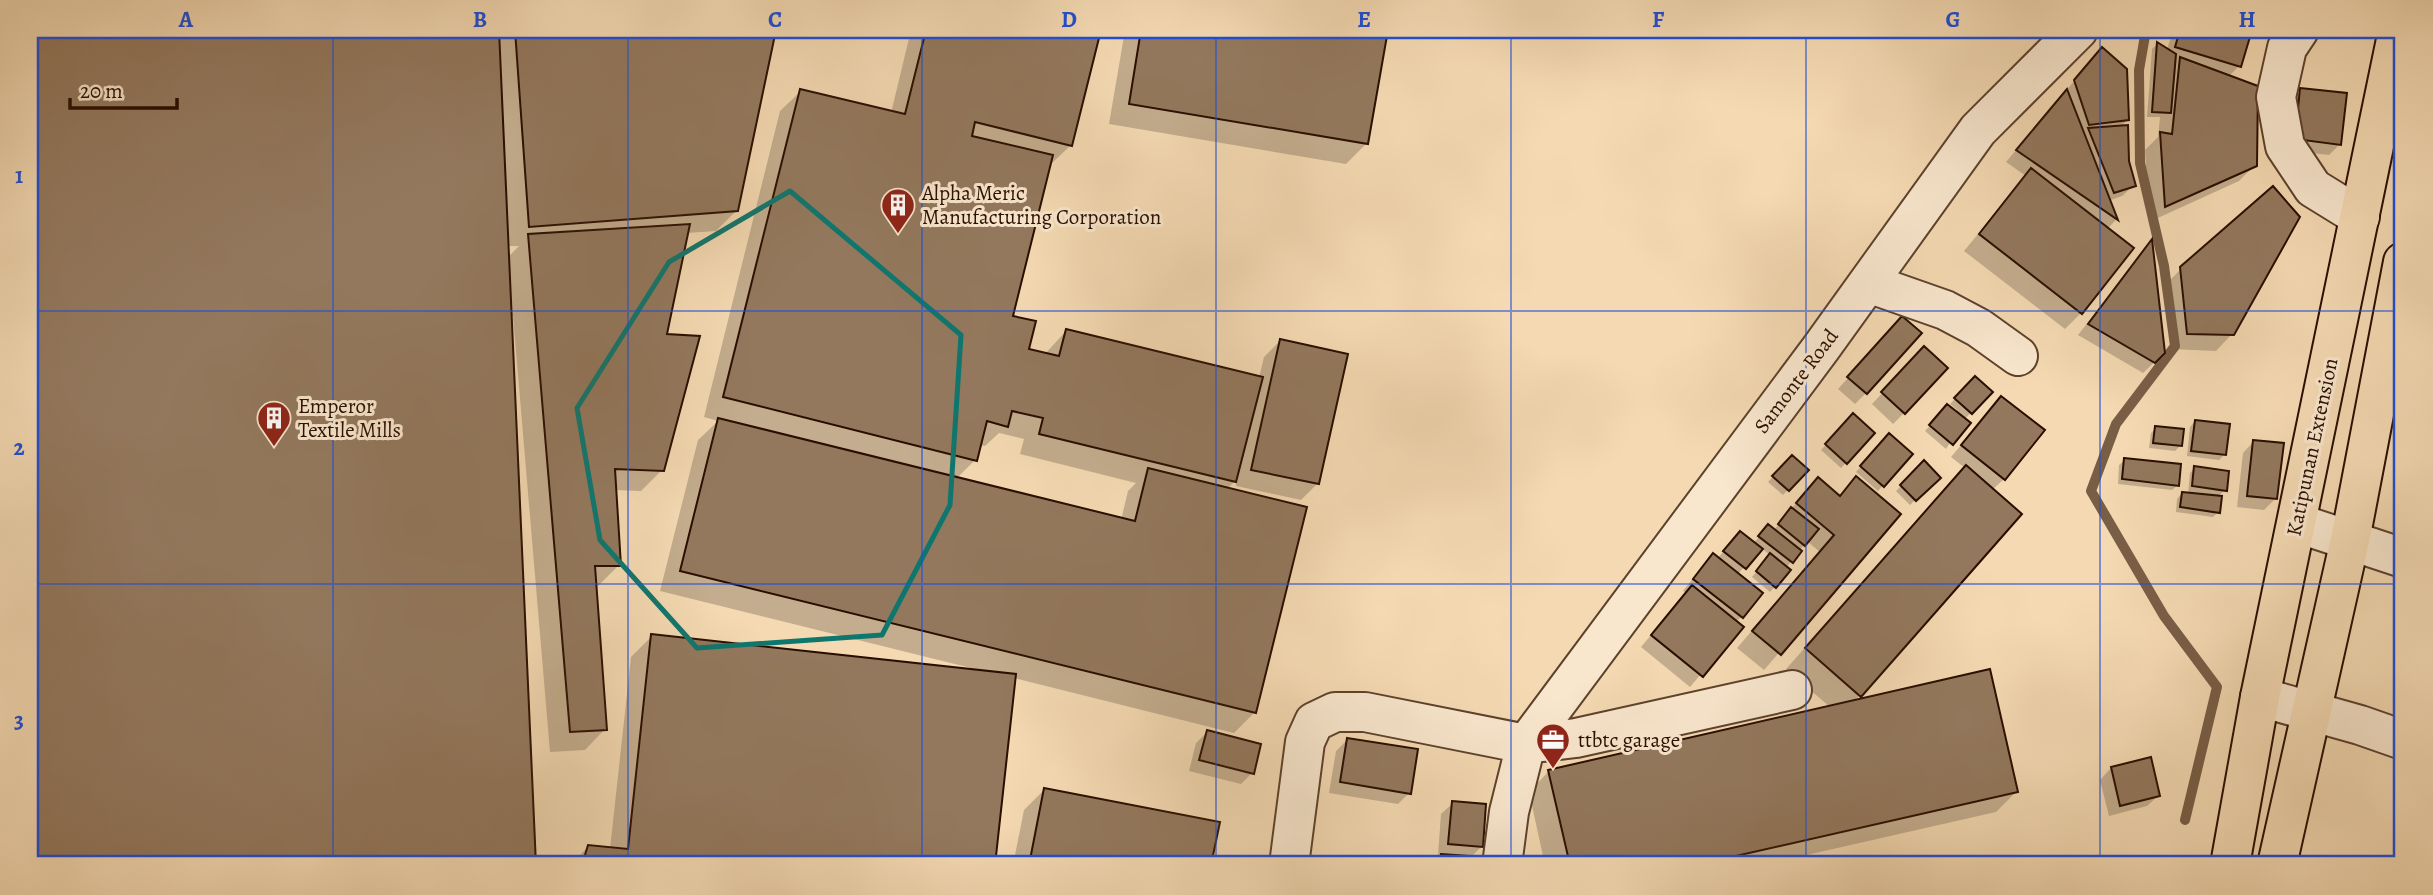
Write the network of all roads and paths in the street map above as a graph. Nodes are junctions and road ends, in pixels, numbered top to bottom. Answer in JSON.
{"nodes":[{"id":1,"x":2078,"y":30,"type":"edge"},
{"id":2,"x":2300,"y":30,"type":"edge"},
{"id":3,"x":2398,"y":30,"type":"edge"},
{"id":4,"x":2360,"y":217,"type":"junction"},
{"id":5,"x":2403,"y":262,"type":"edge"},
{"id":6,"x":1868,"y":284,"type":"junction"},
{"id":7,"x":2018,"y":356,"type":"dead end"},
{"id":8,"x":2393,"y":377,"type":"edge"},
{"id":9,"x":2297,"y":523,"type":"junction"},
{"id":10,"x":2350,"y":540,"type":"junction"},
{"id":11,"x":2403,"y":558,"type":"edge"},
{"id":12,"x":1792,"y":690,"type":"dead end"},
{"id":13,"x":2260,"y":697,"type":"junction"},
{"id":14,"x":2311,"y":711,"type":"junction"},
{"id":15,"x":2403,"y":740,"type":"edge"},
{"id":16,"x":1526,"y":744,"type":"junction"},
{"id":17,"x":1289,"y":865,"type":"edge"},
{"id":18,"x":1502,"y":865,"type":"edge"},
{"id":19,"x":2230,"y":865,"type":"edge"},
{"id":20,"x":2277,"y":865,"type":"edge"}],
"edges":[{"from":1,"to":6,"type":"street","name":"Samonte Road"},
{"from":2,"to":4,"type":"street"},
{"from":3,"to":4,"type":"main road","name":"Katipunan Extension"},
{"from":4,"to":9,"type":"main road","name":"Katipunan Extension"},
{"from":5,"to":8,"type":"main road"},
{"from":6,"to":7,"type":"street"},
{"from":6,"to":16,"type":"street","name":"Samonte Road"},
{"from":8,"to":10,"type":"main road"},
{"from":9,"to":10,"type":"street"},
{"from":9,"to":13,"type":"main road","name":"Katipunan Extension"},
{"from":10,"to":11,"type":"street"},
{"from":10,"to":14,"type":"main road"},
{"from":12,"to":16,"type":"street"},
{"from":13,"to":14,"type":"street"},
{"from":13,"to":19,"type":"main road","name":"Katipunan Extension"},
{"from":14,"to":15,"type":"street"},
{"from":14,"to":20,"type":"main road"},
{"from":16,"to":17,"type":"street"},
{"from":16,"to":18,"type":"street","name":"Samonte Road"}]}
